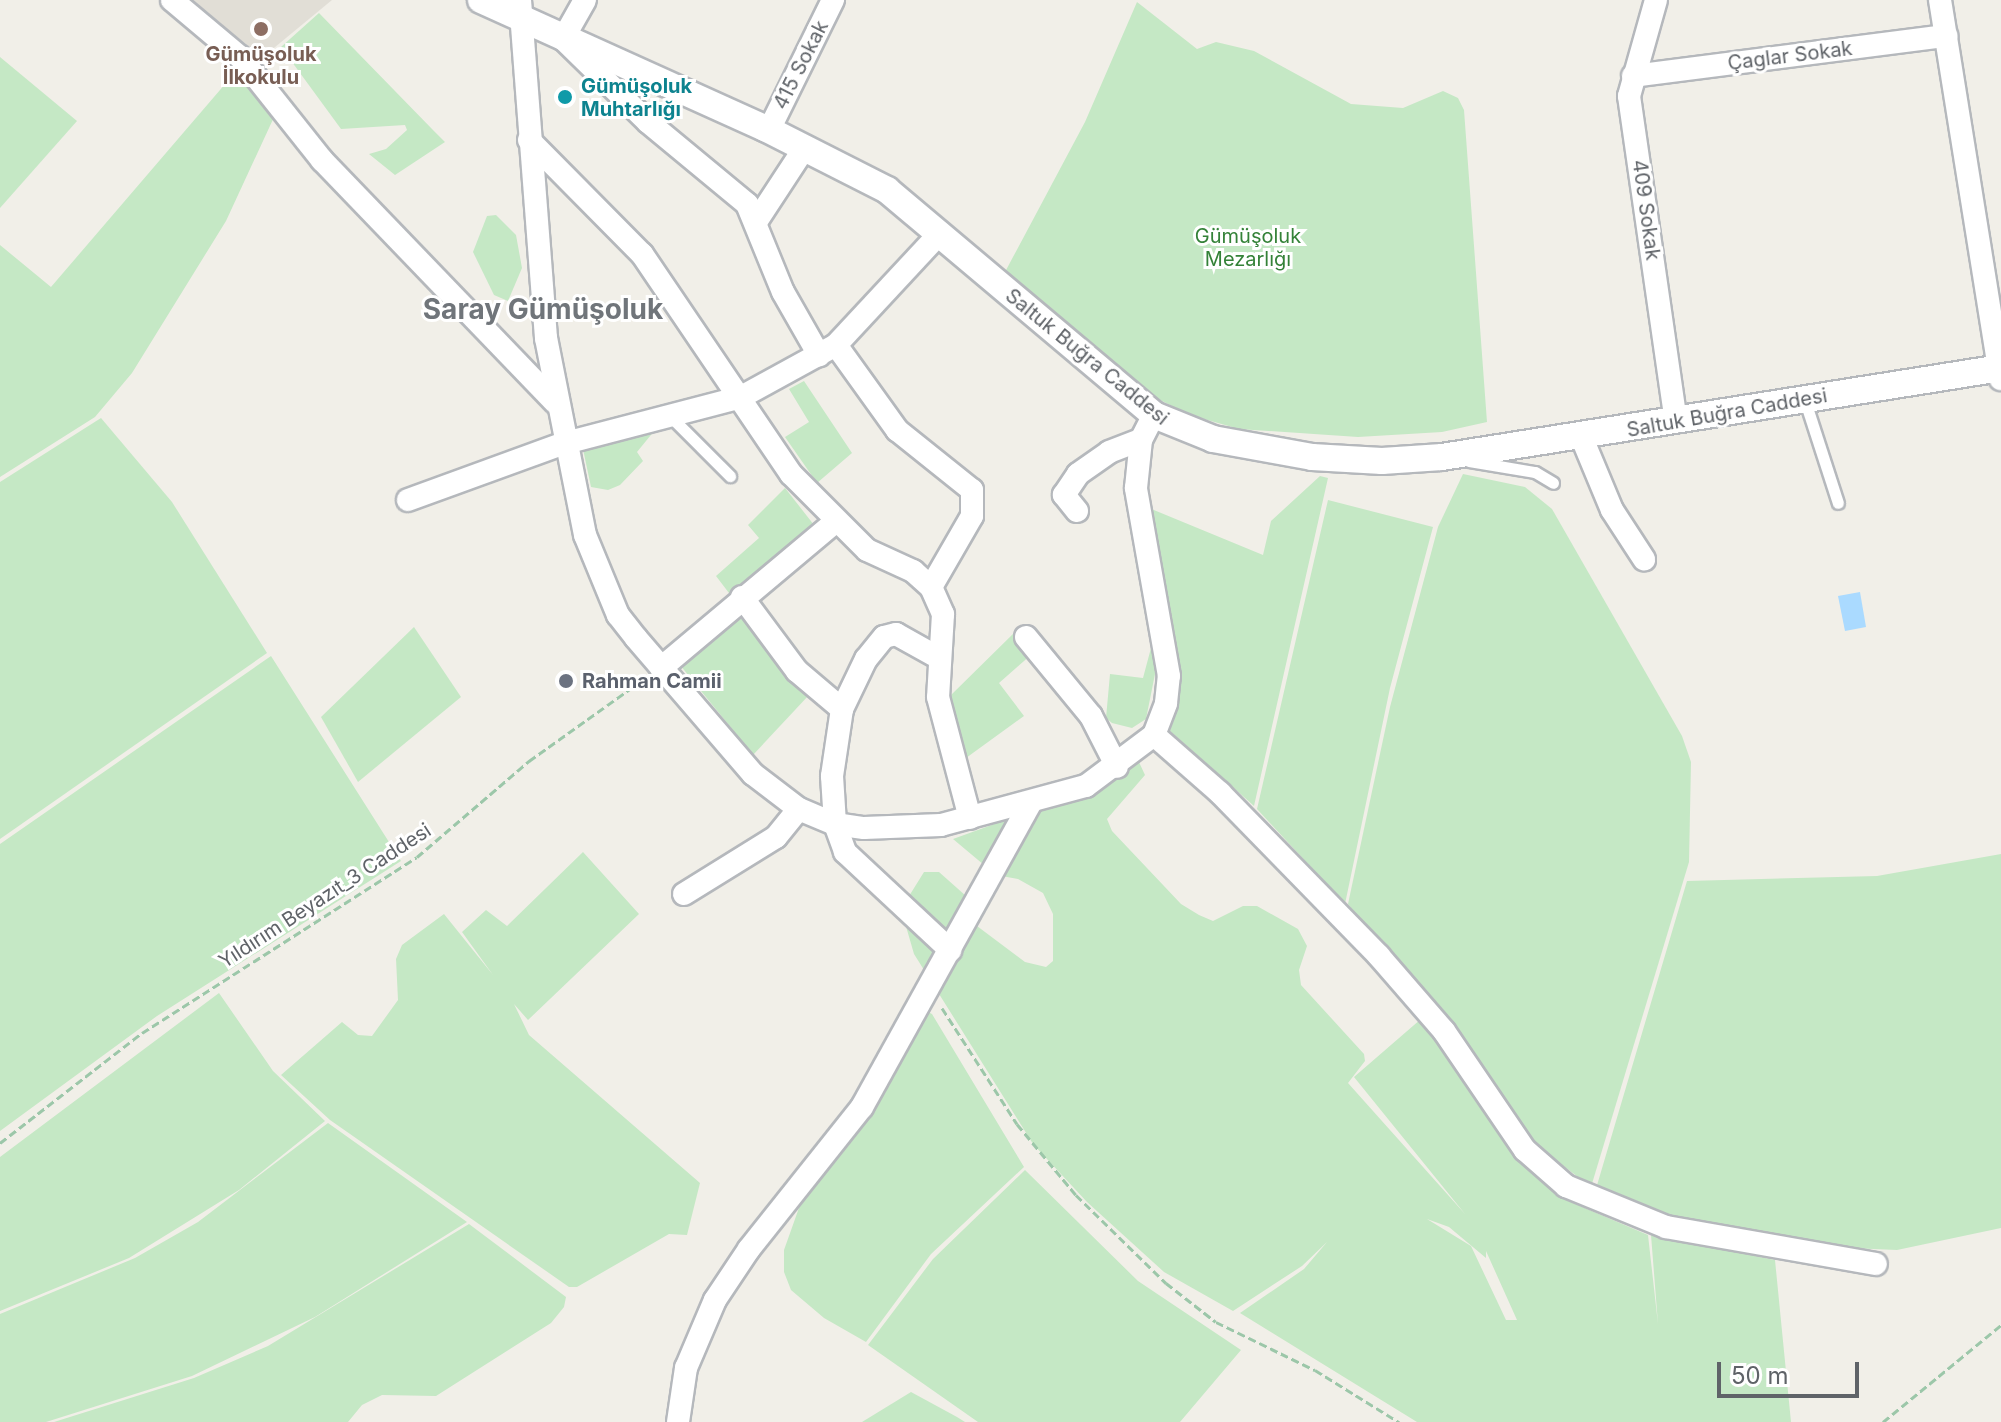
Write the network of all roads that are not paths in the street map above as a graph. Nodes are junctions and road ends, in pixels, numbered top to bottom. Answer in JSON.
{"nodes":[{"id":1,"x":172,"y":0,"type":"edge"},
{"id":2,"x":481,"y":0,"type":"edge"},
{"id":3,"x":585,"y":0,"type":"edge"},
{"id":4,"x":833,"y":0,"type":"edge"},
{"id":5,"x":1656,"y":0,"type":"edge"},
{"id":6,"x":1940,"y":0,"type":"edge"},
{"id":7,"x":520,"y":10,"type":"edge"},
{"id":8,"x":1946,"y":36,"type":"junction"},
{"id":9,"x":563,"y":39,"type":"junction"},
{"id":10,"x":1633,"y":76,"type":"junction"},
{"id":11,"x":769,"y":130,"type":"junction"},
{"id":12,"x":529,"y":140,"type":"junction"},
{"id":13,"x":805,"y":147,"type":"junction"},
{"id":14,"x":756,"y":222,"type":"junction"},
{"id":15,"x":940,"y":233,"type":"junction"},
{"id":16,"x":828,"y":350,"type":"junction"},
{"id":17,"x":2000,"y":372,"type":"edge"},
{"id":18,"x":741,"y":397,"type":"junction"},
{"id":19,"x":1804,"y":400,"type":"junction"},
{"id":20,"x":555,"y":402,"type":"junction"},
{"id":21,"x":1154,"y":415,"type":"junction"},
{"id":22,"x":670,"y":416,"type":"junction"},
{"id":23,"x":1676,"y":422,"type":"junction"},
{"id":24,"x":1582,"y":438,"type":"junction"},
{"id":25,"x":1141,"y":440,"type":"junction"},
{"id":26,"x":565,"y":443,"type":"junction"},
{"id":27,"x":1442,"y":457,"type":"junction"},
{"id":28,"x":730,"y":476,"type":"dead end"},
{"id":29,"x":1553,"y":483,"type":"dead end"},
{"id":30,"x":408,"y":500,"type":"dead end"},
{"id":31,"x":1838,"y":503,"type":"dead end"},
{"id":32,"x":1077,"y":511,"type":"dead end"},
{"id":33,"x":835,"y":522,"type":"junction"},
{"id":34,"x":1644,"y":559,"type":"dead end"},
{"id":35,"x":931,"y":587,"type":"junction"},
{"id":36,"x":742,"y":597,"type":"junction"},
{"id":37,"x":1026,"y":637,"type":"dead end"},
{"id":38,"x":939,"y":658,"type":"junction"},
{"id":39,"x":661,"y":668,"type":"junction"},
{"id":40,"x":842,"y":709,"type":"junction"},
{"id":41,"x":1154,"y":735,"type":"junction"},
{"id":42,"x":1117,"y":767,"type":"junction"},
{"id":43,"x":1031,"y":802,"type":"junction"},
{"id":44,"x":799,"y":809,"type":"junction"},
{"id":45,"x":970,"y":818,"type":"junction"},
{"id":46,"x":835,"y":824,"type":"junction"},
{"id":47,"x":684,"y":894,"type":"dead end"},
{"id":48,"x":950,"y":950,"type":"junction"},
{"id":49,"x":1876,"y":1264,"type":"dead end"},
{"id":50,"x":678,"y":1422,"type":"edge"}],
"edges":[{"from":1,"to":20,"type":"street"},
{"from":2,"to":7,"type":"street","name":"Saltuk Buğra Caddesi"},
{"from":3,"to":9,"type":"street"},
{"from":4,"to":11,"type":"street","name":"415 Sokak"},
{"from":5,"to":10,"type":"street","name":"409 Sokak"},
{"from":6,"to":8,"type":"street"},
{"from":7,"to":9,"type":"street","name":"Saltuk Buğra Caddesi"},
{"from":7,"to":12,"type":"street"},
{"from":8,"to":10,"type":"street","name":"Çaglar Sokak"},
{"from":8,"to":17,"type":"street"},
{"from":9,"to":11,"type":"street","name":"Saltuk Buğra Caddesi"},
{"from":9,"to":14,"type":"street"},
{"from":10,"to":23,"type":"street","name":"409 Sokak"},
{"from":11,"to":13,"type":"street","name":"Saltuk Buğra Caddesi"},
{"from":12,"to":18,"type":"street"},
{"from":12,"to":20,"type":"street"},
{"from":13,"to":14,"type":"street"},
{"from":13,"to":15,"type":"street","name":"Saltuk Buğra Caddesi"},
{"from":14,"to":16,"type":"street"},
{"from":15,"to":16,"type":"street"},
{"from":15,"to":21,"type":"street","name":"Saltuk Buğra Caddesi"},
{"from":16,"to":18,"type":"street"},
{"from":16,"to":35,"type":"street"},
{"from":17,"to":19,"type":"street","name":"Saltuk Buğra Caddesi"},
{"from":18,"to":22,"type":"street"},
{"from":18,"to":33,"type":"street"},
{"from":19,"to":23,"type":"street","name":"Saltuk Buğra Caddesi"},
{"from":19,"to":31,"type":"lane"},
{"from":20,"to":26,"type":"street"},
{"from":21,"to":25,"type":"street"},
{"from":21,"to":27,"type":"street","name":"Saltuk Buğra Caddesi"},
{"from":22,"to":26,"type":"street"},
{"from":22,"to":28,"type":"lane"},
{"from":23,"to":24,"type":"street","name":"Saltuk Buğra Caddesi"},
{"from":24,"to":27,"type":"street","name":"Saltuk Buğra Caddesi"},
{"from":24,"to":34,"type":"street"},
{"from":25,"to":32,"type":"street"},
{"from":25,"to":41,"type":"street"},
{"from":26,"to":30,"type":"street"},
{"from":26,"to":39,"type":"street"},
{"from":27,"to":29,"type":"lane"},
{"from":33,"to":35,"type":"street"},
{"from":33,"to":36,"type":"street"},
{"from":35,"to":38,"type":"street"},
{"from":36,"to":39,"type":"street"},
{"from":36,"to":40,"type":"street"},
{"from":37,"to":42,"type":"street"},
{"from":38,"to":40,"type":"street"},
{"from":38,"to":45,"type":"street"},
{"from":39,"to":44,"type":"street"},
{"from":40,"to":46,"type":"street"},
{"from":41,"to":42,"type":"street"},
{"from":41,"to":49,"type":"street"},
{"from":42,"to":43,"type":"street"},
{"from":43,"to":45,"type":"street"},
{"from":43,"to":48,"type":"street"},
{"from":44,"to":46,"type":"street"},
{"from":44,"to":47,"type":"street"},
{"from":45,"to":46,"type":"street"},
{"from":46,"to":48,"type":"street"},
{"from":48,"to":50,"type":"street"}]}
